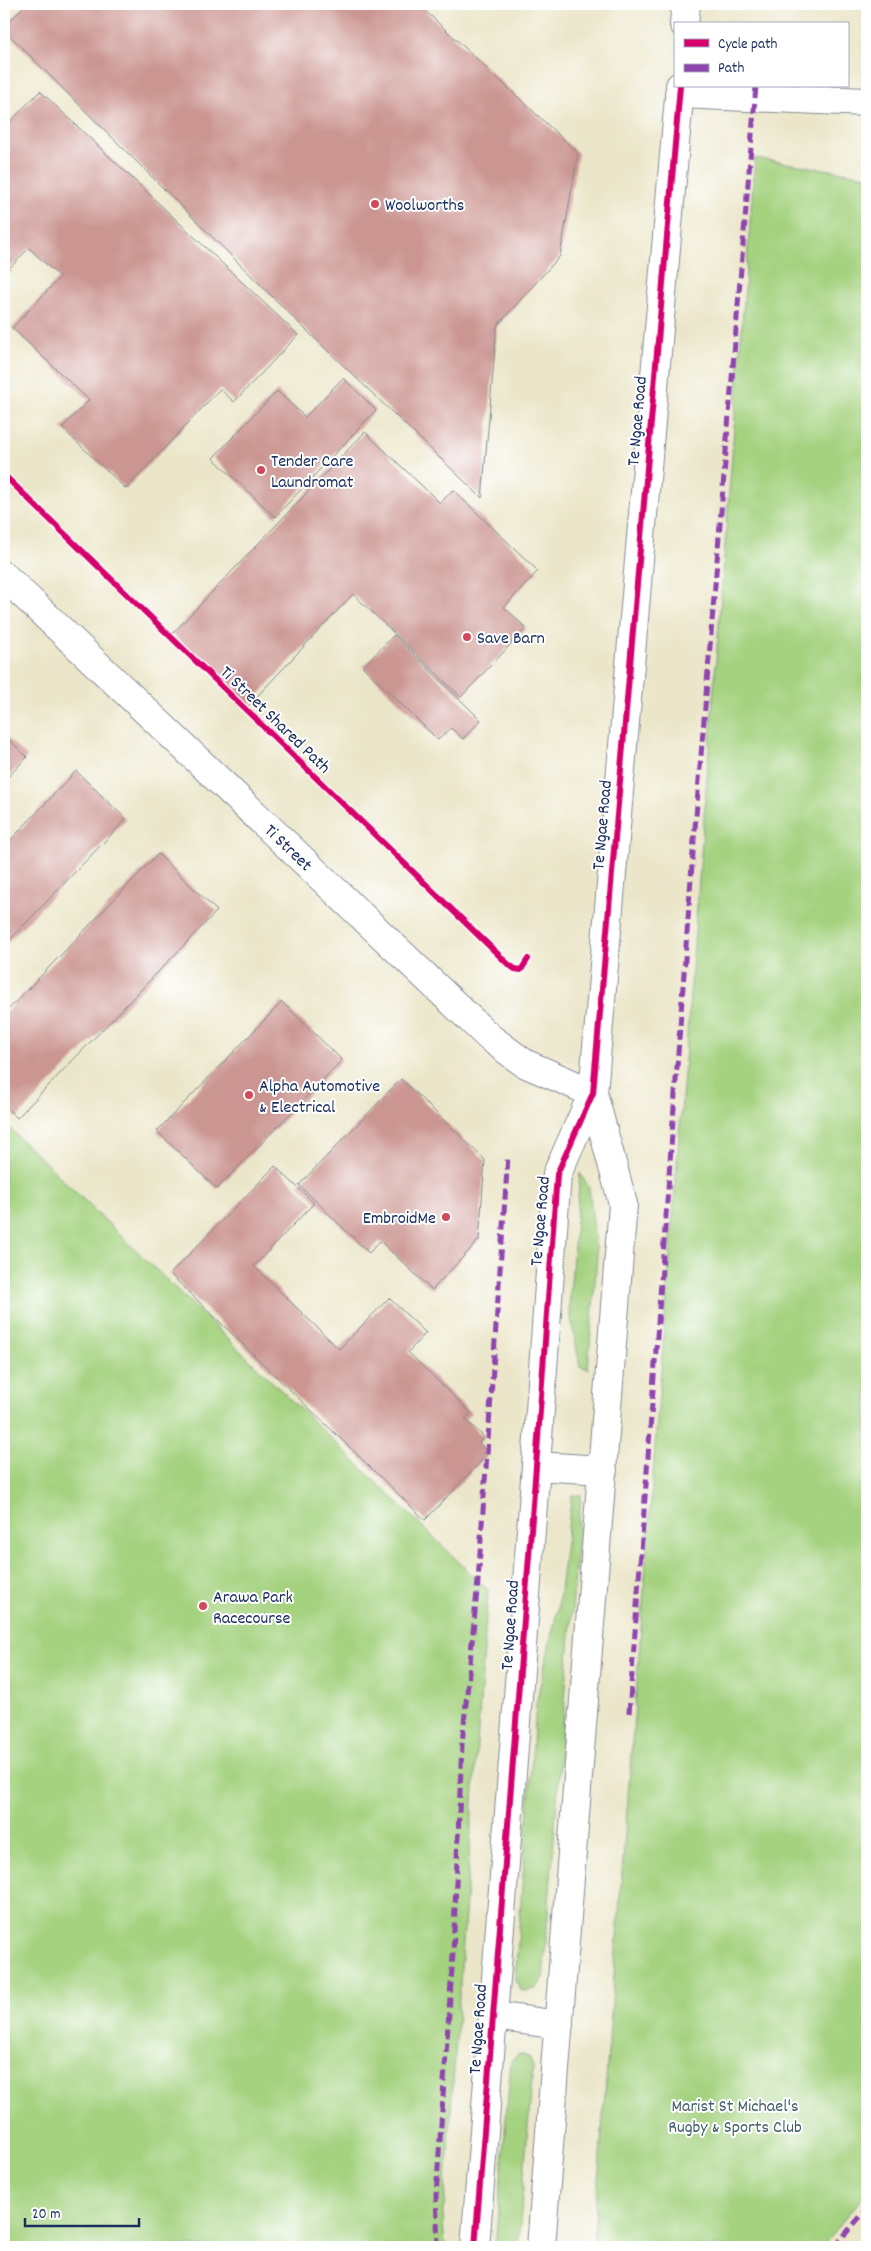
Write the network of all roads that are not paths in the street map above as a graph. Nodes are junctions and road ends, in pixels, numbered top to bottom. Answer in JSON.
{"nodes":[{"id":1,"x":686,"y":4,"type":"edge"},
{"id":2,"x":684,"y":22,"type":"edge"},
{"id":3,"x":679,"y":90,"type":"edge"},
{"id":4,"x":867,"y":102,"type":"edge"},
{"id":5,"x":4,"y":576,"type":"edge"},
{"id":6,"x":593,"y":1093,"type":"junction"},
{"id":7,"x":536,"y":1466,"type":"junction"},
{"id":8,"x":603,"y":1470,"type":"junction"},
{"id":9,"x":493,"y":2016,"type":"junction"},
{"id":10,"x":559,"y":2025,"type":"junction"},
{"id":11,"x":475,"y":2247,"type":"edge"},
{"id":12,"x":541,"y":2247,"type":"edge"}],
"edges":[{"from":1,"to":2,"type":"street"},
{"from":3,"to":4,"type":"street"},
{"from":3,"to":6,"type":"street","name":"Te Ngae Road"},
{"from":5,"to":6,"type":"street","name":"Ti Street"},
{"from":6,"to":7,"type":"street","name":"Te Ngae Road"},
{"from":6,"to":8,"type":"street","name":"Te Ngae Road"},
{"from":7,"to":8,"type":"street"},
{"from":7,"to":9,"type":"street","name":"Te Ngae Road"},
{"from":8,"to":10,"type":"street","name":"Te Ngae Road"},
{"from":9,"to":10,"type":"street"},
{"from":9,"to":11,"type":"street","name":"Te Ngae Road"},
{"from":10,"to":12,"type":"street","name":"Te Ngae Road"}]}
